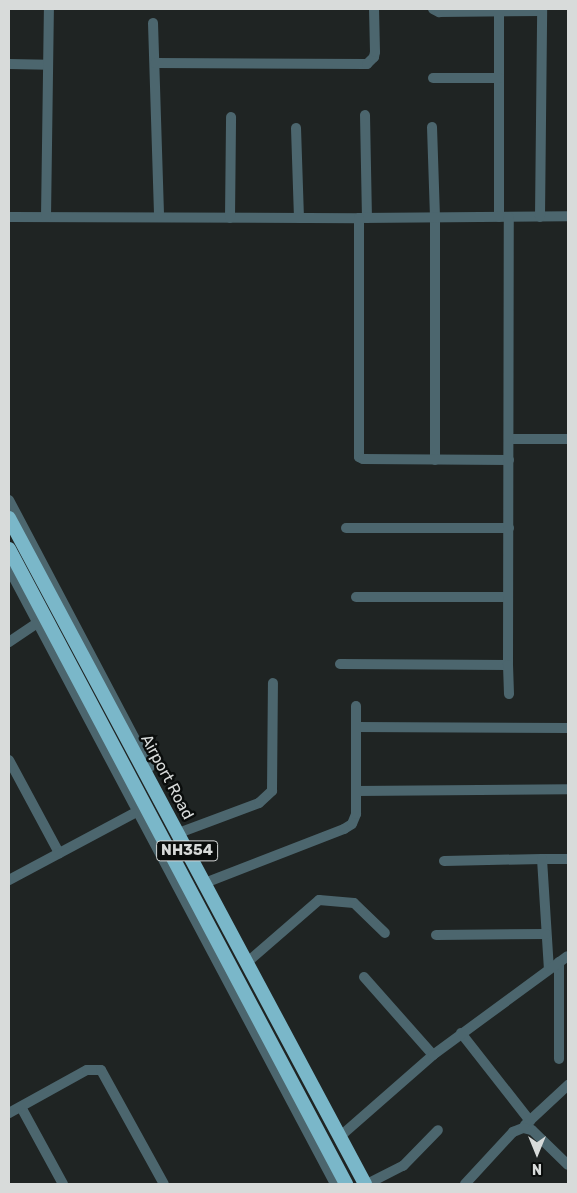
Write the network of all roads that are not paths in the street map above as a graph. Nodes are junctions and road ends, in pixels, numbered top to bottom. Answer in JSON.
{"nodes":[{"id":1,"x":49,"y":9,"type":"edge"},
{"id":2,"x":374,"y":9,"type":"edge"},
{"id":3,"x":434,"y":9,"type":"edge"},
{"id":4,"x":542,"y":10,"type":"edge"},
{"id":5,"x":492,"y":11,"type":"edge"},
{"id":6,"x":153,"y":23,"type":"dead end"},
{"id":7,"x":155,"y":63,"type":"junction"},
{"id":8,"x":9,"y":64,"type":"edge"},
{"id":9,"x":48,"y":65,"type":"junction"},
{"id":10,"x":433,"y":78,"type":"dead end"},
{"id":11,"x":499,"y":78,"type":"junction"},
{"id":12,"x":365,"y":115,"type":"dead end"},
{"id":13,"x":231,"y":117,"type":"dead end"},
{"id":14,"x":296,"y":128,"type":"dead end"},
{"id":15,"x":432,"y":128,"type":"dead end"},
{"id":16,"x":568,"y":216,"type":"edge"},
{"id":17,"x":9,"y":217,"type":"edge"},
{"id":18,"x":46,"y":217,"type":"junction"},
{"id":19,"x":159,"y":217,"type":"junction"},
{"id":20,"x":434,"y":217,"type":"junction"},
{"id":21,"x":504,"y":217,"type":"junction"},
{"id":22,"x":540,"y":217,"type":"junction"},
{"id":23,"x":230,"y":218,"type":"junction"},
{"id":24,"x":299,"y":218,"type":"junction"},
{"id":25,"x":363,"y":218,"type":"junction"},
{"id":26,"x":509,"y":439,"type":"junction"},
{"id":27,"x":568,"y":439,"type":"edge"},
{"id":28,"x":435,"y":460,"type":"junction"},
{"id":29,"x":509,"y":460,"type":"junction"},
{"id":30,"x":9,"y":500,"type":"edge"},
{"id":31,"x":9,"y":518,"type":"edge"},
{"id":32,"x":346,"y":528,"type":"dead end"},
{"id":33,"x":509,"y":528,"type":"junction"},
{"id":34,"x":9,"y":549,"type":"edge"},
{"id":35,"x":9,"y":569,"type":"edge"},
{"id":36,"x":356,"y":597,"type":"dead end"},
{"id":37,"x":508,"y":597,"type":"junction"},
{"id":38,"x":37,"y":623,"type":"junction"},
{"id":39,"x":9,"y":642,"type":"edge"},
{"id":40,"x":340,"y":664,"type":"dead end"},
{"id":41,"x":508,"y":665,"type":"junction"},
{"id":42,"x":273,"y":683,"type":"dead end"},
{"id":43,"x":509,"y":694,"type":"dead end"},
{"id":44,"x":356,"y":706,"type":"dead end"},
{"id":45,"x":356,"y":727,"type":"junction"},
{"id":46,"x":568,"y":728,"type":"edge"},
{"id":47,"x":9,"y":760,"type":"edge"},
{"id":48,"x":568,"y":788,"type":"edge"},
{"id":49,"x":356,"y":791,"type":"junction"},
{"id":50,"x":142,"y":809,"type":"junction"},
{"id":51,"x":184,"y":831,"type":"junction"},
{"id":52,"x":59,"y":853,"type":"junction"},
{"id":53,"x":542,"y":859,"type":"junction"},
{"id":54,"x":568,"y":859,"type":"edge"},
{"id":55,"x":444,"y":860,"type":"dead end"},
{"id":56,"x":9,"y":880,"type":"edge"},
{"id":57,"x":210,"y":881,"type":"junction"},
{"id":58,"x":384,"y":933,"type":"dead end"},
{"id":59,"x":546,"y":934,"type":"junction"},
{"id":60,"x":436,"y":935,"type":"dead end"},
{"id":61,"x":568,"y":956,"type":"edge"},
{"id":62,"x":250,"y":959,"type":"junction"},
{"id":63,"x":559,"y":962,"type":"junction"},
{"id":64,"x":549,"y":969,"type":"junction"},
{"id":65,"x":364,"y":977,"type":"dead end"},
{"id":66,"x":461,"y":1033,"type":"junction"},
{"id":67,"x":433,"y":1055,"type":"junction"},
{"id":68,"x":560,"y":1059,"type":"dead end"},
{"id":69,"x":568,"y":1085,"type":"edge"},
{"id":70,"x":21,"y":1107,"type":"junction"},
{"id":71,"x":9,"y":1113,"type":"edge"},
{"id":72,"x":526,"y":1125,"type":"junction"},
{"id":73,"x":438,"y":1130,"type":"dead end"},
{"id":74,"x":344,"y":1133,"type":"junction"},
{"id":75,"x":568,"y":1165,"type":"edge"},
{"id":76,"x":63,"y":1184,"type":"edge"},
{"id":77,"x":164,"y":1184,"type":"edge"},
{"id":78,"x":335,"y":1184,"type":"edge"},
{"id":79,"x":346,"y":1184,"type":"edge"},
{"id":80,"x":369,"y":1184,"type":"edge"},
{"id":81,"x":465,"y":1184,"type":"edge"}],
"edges":[{"from":1,"to":9,"type":"street"},
{"from":2,"to":7,"type":"street"},
{"from":3,"to":5,"type":"street"},
{"from":4,"to":5,"type":"street"},
{"from":4,"to":22,"type":"street"},
{"from":5,"to":11,"type":"street"},
{"from":6,"to":7,"type":"street"},
{"from":7,"to":19,"type":"street"},
{"from":8,"to":9,"type":"street"},
{"from":9,"to":18,"type":"street"},
{"from":10,"to":11,"type":"street"},
{"from":11,"to":21,"type":"street"},
{"from":12,"to":25,"type":"street"},
{"from":13,"to":23,"type":"street"},
{"from":14,"to":24,"type":"street"},
{"from":15,"to":20,"type":"street"},
{"from":16,"to":22,"type":"street"},
{"from":17,"to":18,"type":"street"},
{"from":18,"to":19,"type":"street"},
{"from":19,"to":23,"type":"street"},
{"from":20,"to":21,"type":"street"},
{"from":20,"to":25,"type":"street"},
{"from":20,"to":28,"type":"street"},
{"from":21,"to":22,"type":"street"},
{"from":21,"to":26,"type":"street"},
{"from":23,"to":24,"type":"street"},
{"from":24,"to":25,"type":"street"},
{"from":25,"to":28,"type":"street"},
{"from":26,"to":27,"type":"street"},
{"from":26,"to":29,"type":"street"},
{"from":28,"to":29,"type":"street"},
{"from":29,"to":33,"type":"street"},
{"from":30,"to":51,"type":"street"},
{"from":31,"to":80,"type":"highway","name":"Airport Road","number":"NH354"},
{"from":32,"to":33,"type":"street"},
{"from":33,"to":37,"type":"street"},
{"from":34,"to":50,"type":"highway","name":"Airport Road","number":"NH354"},
{"from":35,"to":38,"type":"street"},
{"from":36,"to":37,"type":"street"},
{"from":37,"to":41,"type":"street"},
{"from":38,"to":39,"type":"street"},
{"from":38,"to":50,"type":"street"},
{"from":40,"to":41,"type":"street"},
{"from":41,"to":43,"type":"street"},
{"from":42,"to":51,"type":"street"},
{"from":44,"to":45,"type":"street"},
{"from":45,"to":46,"type":"street"},
{"from":45,"to":49,"type":"street"},
{"from":47,"to":52,"type":"street"},
{"from":48,"to":49,"type":"street"},
{"from":49,"to":57,"type":"street"},
{"from":50,"to":52,"type":"street"},
{"from":50,"to":78,"type":"street"},
{"from":50,"to":79,"type":"highway","name":"Airport Road","number":"NH354"},
{"from":51,"to":57,"type":"street"},
{"from":52,"to":56,"type":"street"},
{"from":53,"to":54,"type":"street"},
{"from":53,"to":55,"type":"street"},
{"from":53,"to":59,"type":"street"},
{"from":57,"to":62,"type":"street"},
{"from":58,"to":62,"type":"street"},
{"from":59,"to":60,"type":"street"},
{"from":59,"to":64,"type":"street"},
{"from":61,"to":63,"type":"street"},
{"from":62,"to":74,"type":"street"},
{"from":63,"to":64,"type":"street"},
{"from":63,"to":68,"type":"street"},
{"from":64,"to":66,"type":"street"},
{"from":65,"to":67,"type":"street"},
{"from":66,"to":67,"type":"street"},
{"from":66,"to":72,"type":"street"},
{"from":67,"to":74,"type":"street"},
{"from":69,"to":72,"type":"street"},
{"from":70,"to":71,"type":"street"},
{"from":70,"to":76,"type":"street"},
{"from":70,"to":77,"type":"street"},
{"from":72,"to":75,"type":"street"},
{"from":72,"to":81,"type":"street"},
{"from":73,"to":80,"type":"street"},
{"from":74,"to":80,"type":"street"}]}
